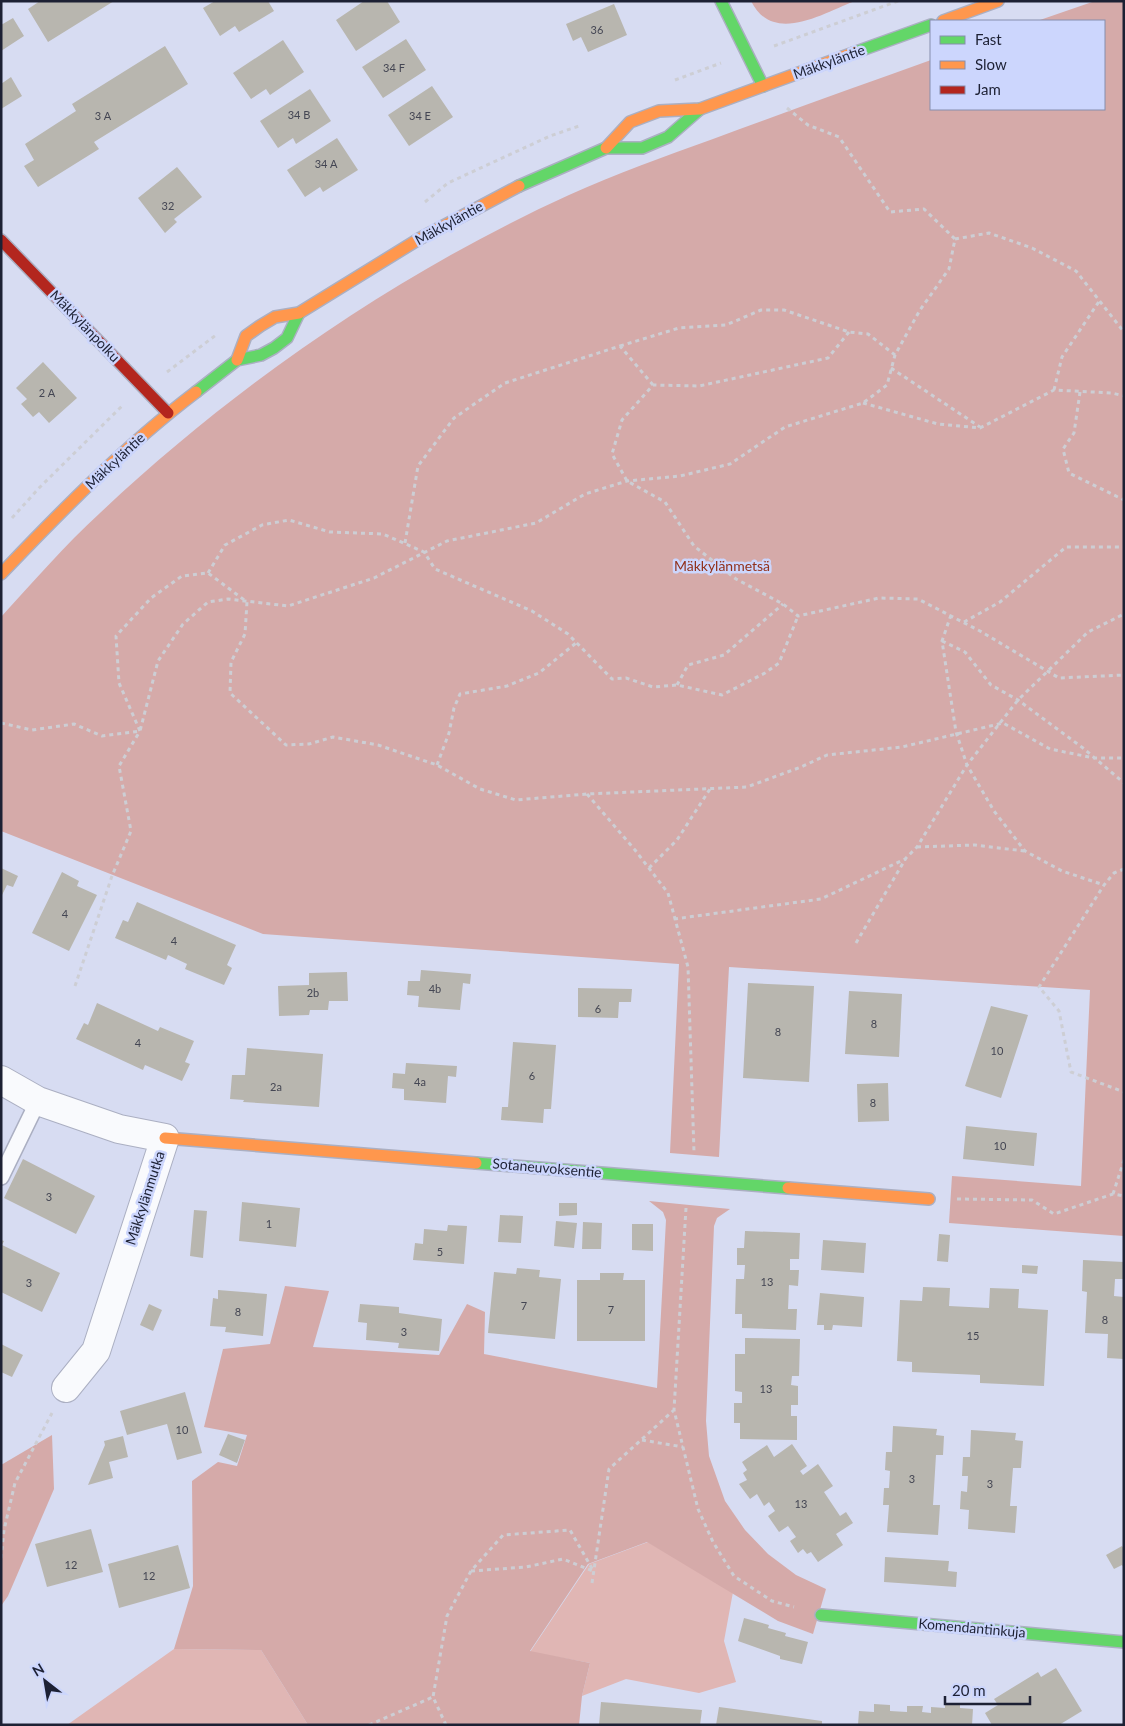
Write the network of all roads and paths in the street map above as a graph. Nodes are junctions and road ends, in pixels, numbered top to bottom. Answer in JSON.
{"nodes":[{"id":1,"x":722,"y":1,"type":"edge"},
{"id":2,"x":998,"y":1,"type":"edge"},
{"id":3,"x":946,"y":20,"type":"edge"},
{"id":4,"x":930,"y":25,"type":"edge"},
{"id":5,"x":764,"y":86,"type":"junction"},
{"id":6,"x":783,"y":105,"type":"dead end"},
{"id":7,"x":700,"y":109,"type":"junction"},
{"id":8,"x":606,"y":148,"type":"junction"},
{"id":9,"x":1,"y":240,"type":"edge"},
{"id":10,"x":955,"y":240,"type":"junction"},
{"id":11,"x":1100,"y":300,"type":"junction"},
{"id":12,"x":299,"y":313,"type":"junction"},
{"id":13,"x":849,"y":332,"type":"junction"},
{"id":14,"x":1124,"y":332,"type":"edge"},
{"id":15,"x":620,"y":346,"type":"junction"},
{"id":16,"x":895,"y":354,"type":"junction"},
{"id":17,"x":238,"y":360,"type":"junction"},
{"id":18,"x":891,"y":368,"type":"junction"},
{"id":19,"x":653,"y":385,"type":"junction"},
{"id":20,"x":1054,"y":390,"type":"junction"},
{"id":21,"x":1080,"y":391,"type":"junction"},
{"id":22,"x":1124,"y":396,"type":"edge"},
{"id":23,"x":863,"y":403,"type":"junction"},
{"id":24,"x":168,"y":413,"type":"junction"},
{"id":25,"x":980,"y":428,"type":"junction"},
{"id":26,"x":627,"y":481,"type":"junction"},
{"id":27,"x":1124,"y":500,"type":"edge"},
{"id":28,"x":405,"y":543,"type":"junction"},
{"id":29,"x":1124,"y":547,"type":"edge"},
{"id":30,"x":424,"y":552,"type":"junction"},
{"id":31,"x":208,"y":573,"type":"junction"},
{"id":32,"x":1,"y":574,"type":"edge"},
{"id":33,"x":247,"y":602,"type":"junction"},
{"id":34,"x":783,"y":604,"type":"junction"},
{"id":35,"x":1124,"y":614,"type":"edge"},
{"id":36,"x":950,"y":615,"type":"junction"},
{"id":37,"x":798,"y":616,"type":"junction"},
{"id":38,"x":964,"y":622,"type":"junction"},
{"id":39,"x":942,"y":641,"type":"junction"},
{"id":40,"x":576,"y":643,"type":"junction"},
{"id":41,"x":1046,"y":671,"type":"junction"},
{"id":42,"x":1124,"y":675,"type":"edge"},
{"id":43,"x":677,"y":685,"type":"junction"},
{"id":44,"x":1018,"y":700,"type":"junction"},
{"id":45,"x":1003,"y":723,"type":"junction"},
{"id":46,"x":1,"y":724,"type":"edge"},
{"id":47,"x":140,"y":731,"type":"junction"},
{"id":48,"x":956,"y":732,"type":"junction"},
{"id":49,"x":1094,"y":758,"type":"junction"},
{"id":50,"x":1124,"y":758,"type":"edge"},
{"id":51,"x":437,"y":765,"type":"junction"},
{"id":52,"x":967,"y":766,"type":"junction"},
{"id":53,"x":1124,"y":783,"type":"edge"},
{"id":54,"x":711,"y":788,"type":"junction"},
{"id":55,"x":587,"y":794,"type":"junction"},
{"id":56,"x":917,"y":847,"type":"junction"},
{"id":57,"x":1025,"y":851,"type":"junction"},
{"id":58,"x":906,"y":858,"type":"junction"},
{"id":59,"x":649,"y":868,"type":"junction"},
{"id":60,"x":1124,"y":870,"type":"edge"},
{"id":61,"x":1104,"y":885,"type":"junction"},
{"id":62,"x":674,"y":919,"type":"junction"},
{"id":63,"x":856,"y":943,"type":"dead end"},
{"id":64,"x":75,"y":986,"type":"dead end"},
{"id":65,"x":1,"y":1080,"type":"edge"},
{"id":66,"x":1124,"y":1092,"type":"edge"},
{"id":67,"x":38,"y":1101,"type":"junction"},
{"id":68,"x":165,"y":1138,"type":"junction"},
{"id":69,"x":1124,"y":1160,"type":"edge"},
{"id":70,"x":1,"y":1177,"type":"edge"},
{"id":71,"x":687,"y":1180,"type":"junction"},
{"id":72,"x":1113,"y":1194,"type":"junction"},
{"id":73,"x":1124,"y":1196,"type":"edge"},
{"id":74,"x":929,"y":1199,"type":"joint"},
{"id":75,"x":66,"y":1388,"type":"joint"},
{"id":76,"x":674,"y":1410,"type":"junction"},
{"id":77,"x":641,"y":1440,"type":"junction"},
{"id":78,"x":683,"y":1447,"type":"junction"},
{"id":79,"x":1,"y":1558,"type":"edge"},
{"id":80,"x":471,"y":1571,"type":"junction"},
{"id":81,"x":594,"y":1572,"type":"junction"},
{"id":82,"x":592,"y":1583,"type":"dead end"},
{"id":83,"x":821,"y":1615,"type":"joint"},
{"id":84,"x":1124,"y":1642,"type":"edge"},
{"id":85,"x":433,"y":1697,"type":"junction"},
{"id":86,"x":369,"y":1725,"type":"edge"},
{"id":87,"x":446,"y":1725,"type":"edge"}],
"edges":[{"from":1,"to":5,"type":"street"},
{"from":2,"to":3,"type":"street"},
{"from":4,"to":5,"type":"street","name":"Mäkkyläntie"},
{"from":5,"to":7,"type":"street","name":"Mäkkyläntie"},
{"from":6,"to":10,"type":"path"},
{"from":7,"to":8,"type":"street","name":"Mäkkyläntie"},
{"from":7,"to":8,"type":"street","name":"Mäkkyläntie"},
{"from":8,"to":12,"type":"street","name":"Mäkkyläntie"},
{"from":9,"to":24,"type":"street","name":"Mäkkylänpolku"},
{"from":10,"to":11,"type":"path"},
{"from":10,"to":16,"type":"path"},
{"from":11,"to":14,"type":"path"},
{"from":11,"to":20,"type":"path"},
{"from":12,"to":17,"type":"street","name":"Mäkkyläntie"},
{"from":12,"to":17,"type":"street","name":"Mäkkyläntie"},
{"from":13,"to":15,"type":"path"},
{"from":13,"to":16,"type":"path"},
{"from":13,"to":19,"type":"path"},
{"from":15,"to":19,"type":"path"},
{"from":15,"to":28,"type":"path"},
{"from":16,"to":18,"type":"path"},
{"from":17,"to":24,"type":"street","name":"Mäkkyläntie"},
{"from":18,"to":23,"type":"path"},
{"from":18,"to":25,"type":"path"},
{"from":19,"to":26,"type":"path"},
{"from":20,"to":21,"type":"path"},
{"from":20,"to":25,"type":"path"},
{"from":21,"to":22,"type":"path"},
{"from":21,"to":27,"type":"path"},
{"from":23,"to":25,"type":"path"},
{"from":23,"to":26,"type":"path"},
{"from":24,"to":32,"type":"street","name":"Mäkkyläntie"},
{"from":26,"to":30,"type":"path"},
{"from":26,"to":34,"type":"path"},
{"from":28,"to":30,"type":"path"},
{"from":28,"to":31,"type":"path"},
{"from":29,"to":38,"type":"path"},
{"from":30,"to":33,"type":"path"},
{"from":30,"to":40,"type":"path"},
{"from":31,"to":33,"type":"path"},
{"from":31,"to":47,"type":"path"},
{"from":33,"to":47,"type":"path"},
{"from":33,"to":51,"type":"path"},
{"from":34,"to":37,"type":"path"},
{"from":34,"to":43,"type":"path"},
{"from":35,"to":41,"type":"path"},
{"from":36,"to":37,"type":"path"},
{"from":36,"to":38,"type":"path"},
{"from":36,"to":39,"type":"path"},
{"from":37,"to":43,"type":"path"},
{"from":38,"to":41,"type":"path"},
{"from":39,"to":44,"type":"path"},
{"from":39,"to":48,"type":"path"},
{"from":40,"to":43,"type":"path"},
{"from":40,"to":51,"type":"path"},
{"from":41,"to":42,"type":"path"},
{"from":41,"to":44,"type":"path"},
{"from":44,"to":45,"type":"path"},
{"from":44,"to":49,"type":"path"},
{"from":45,"to":48,"type":"path"},
{"from":45,"to":49,"type":"path"},
{"from":45,"to":52,"type":"path"},
{"from":46,"to":47,"type":"path"},
{"from":47,"to":64,"type":"path"},
{"from":48,"to":52,"type":"path"},
{"from":48,"to":54,"type":"path"},
{"from":49,"to":50,"type":"path"},
{"from":49,"to":53,"type":"path"},
{"from":51,"to":55,"type":"path"},
{"from":52,"to":56,"type":"path"},
{"from":52,"to":57,"type":"path"},
{"from":54,"to":55,"type":"path"},
{"from":54,"to":59,"type":"path"},
{"from":55,"to":59,"type":"path"},
{"from":56,"to":57,"type":"path"},
{"from":56,"to":58,"type":"path"},
{"from":57,"to":61,"type":"path"},
{"from":58,"to":62,"type":"path"},
{"from":58,"to":63,"type":"path"},
{"from":59,"to":62,"type":"path"},
{"from":60,"to":61,"type":"path"},
{"from":61,"to":66,"type":"path"},
{"from":62,"to":71,"type":"path"},
{"from":65,"to":67,"type":"street","name":"Mäkkylänmutka"},
{"from":67,"to":68,"type":"street","name":"Mäkkylänmutka"},
{"from":67,"to":70,"type":"lane"},
{"from":68,"to":71,"type":"street","name":"Sotaneuvoksentie"},
{"from":68,"to":75,"type":"street","name":"Mäkkylänmutka"},
{"from":69,"to":72,"type":"path"},
{"from":71,"to":74,"type":"street","name":"Sotaneuvoksentie"},
{"from":71,"to":76,"type":"path"},
{"from":72,"to":73,"type":"path"},
{"from":72,"to":74,"type":"path"},
{"from":75,"to":79,"type":"path"},
{"from":76,"to":77,"type":"path"},
{"from":76,"to":78,"type":"path"},
{"from":77,"to":78,"type":"path"},
{"from":77,"to":81,"type":"path"},
{"from":78,"to":83,"type":"path"},
{"from":80,"to":81,"type":"path"},
{"from":80,"to":81,"type":"path"},
{"from":80,"to":85,"type":"path"},
{"from":81,"to":82,"type":"path"},
{"from":83,"to":84,"type":"street","name":"Komendantinkuja"},
{"from":85,"to":86,"type":"path"},
{"from":85,"to":87,"type":"path"}]}
